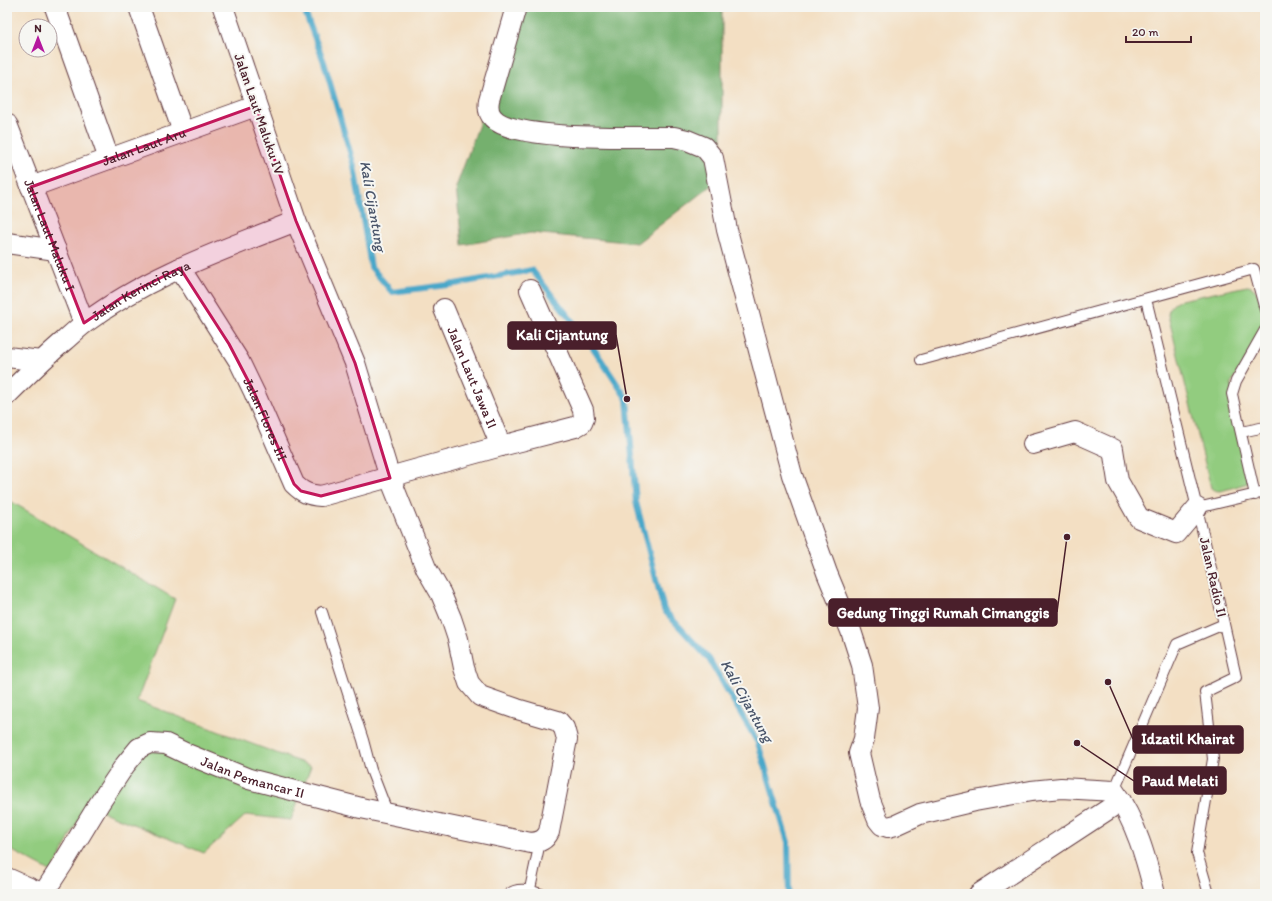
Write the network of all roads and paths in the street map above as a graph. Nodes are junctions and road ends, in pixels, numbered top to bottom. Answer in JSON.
{"nodes":[{"id":1,"x":55,"y":7,"type":"edge"},
{"id":2,"x":139,"y":7,"type":"edge"},
{"id":3,"x":223,"y":7,"type":"edge"},
{"id":4,"x":516,"y":7,"type":"edge"},
{"id":5,"x":256,"y":106,"type":"junction"},
{"id":6,"x":7,"y":124,"type":"edge"},
{"id":7,"x":183,"y":132,"type":"junction"},
{"id":8,"x":109,"y":159,"type":"junction"},
{"id":9,"x":31,"y":187,"type":"junction"},
{"id":10,"x":296,"y":221,"type":"junction"},
{"id":11,"x":7,"y":242,"type":"edge"},
{"id":12,"x":56,"y":250,"type":"junction"},
{"id":13,"x":180,"y":268,"type":"junction"},
{"id":14,"x":530,"y":290,"type":"dead end"},
{"id":15,"x":1146,"y":299,"type":"junction"},
{"id":16,"x":444,"y":309,"type":"dead end"},
{"id":17,"x":1265,"y":310,"type":"edge"},
{"id":18,"x":84,"y":323,"type":"junction"},
{"id":19,"x":1265,"y":330,"type":"edge"},
{"id":20,"x":7,"y":357,"type":"edge"},
{"id":21,"x":921,"y":360,"type":"dead end"},
{"id":22,"x":41,"y":361,"type":"junction"},
{"id":23,"x":7,"y":395,"type":"edge"},
{"id":24,"x":1265,"y":427,"type":"edge"},
{"id":25,"x":1241,"y":432,"type":"junction"},
{"id":26,"x":1034,"y":444,"type":"dead end"},
{"id":27,"x":500,"y":446,"type":"junction"},
{"id":28,"x":390,"y":478,"type":"junction"},
{"id":29,"x":1265,"y":492,"type":"edge"},
{"id":30,"x":1255,"y":495,"type":"junction"},
{"id":31,"x":1197,"y":508,"type":"junction"},
{"id":32,"x":322,"y":612,"type":"dead end"},
{"id":33,"x":1224,"y":624,"type":"junction"},
{"id":34,"x":1117,"y":796,"type":"junction"},
{"id":35,"x":388,"y":814,"type":"junction"},
{"id":36,"x":540,"y":842,"type":"junction"},
{"id":37,"x":7,"y":878,"type":"edge"},
{"id":38,"x":530,"y":889,"type":"junction"},
{"id":39,"x":43,"y":894,"type":"edge"},
{"id":40,"x":509,"y":894,"type":"edge"},
{"id":41,"x":541,"y":894,"type":"edge"},
{"id":42,"x":979,"y":894,"type":"edge"},
{"id":43,"x":1155,"y":894,"type":"edge"},
{"id":44,"x":1209,"y":894,"type":"edge"}],
"edges":[{"from":1,"to":8,"type":"street"},
{"from":2,"to":7,"type":"street"},
{"from":3,"to":5,"type":"street","name":"Jalan Laut Maluku IV"},
{"from":4,"to":34,"type":"street"},
{"from":5,"to":7,"type":"street","name":"Jalan Laut Aru"},
{"from":5,"to":10,"type":"street","name":"Jalan Laut Maluku IV"},
{"from":6,"to":9,"type":"street","name":"Jalan Laut Maluku I"},
{"from":7,"to":8,"type":"street","name":"Jalan Laut Aru"},
{"from":8,"to":9,"type":"street","name":"Jalan Laut Aru"},
{"from":9,"to":12,"type":"street","name":"Jalan Laut Maluku I"},
{"from":10,"to":13,"type":"street","name":"Jalan Kerinci Raya"},
{"from":10,"to":28,"type":"street","name":"Jalan Laut Maluku IV"},
{"from":11,"to":12,"type":"street"},
{"from":12,"to":18,"type":"street","name":"Jalan Laut Maluku I"},
{"from":13,"to":18,"type":"street","name":"Jalan Kerinci Raya"},
{"from":13,"to":28,"type":"street","name":"Jalan Flores III"},
{"from":14,"to":27,"type":"street","name":"Jalan Flores III"},
{"from":15,"to":17,"type":"lane"},
{"from":15,"to":21,"type":"lane"},
{"from":15,"to":31,"type":"lane","name":"Jalan Radio II"},
{"from":16,"to":27,"type":"street","name":"Jalan Laut Jawa II"},
{"from":18,"to":22,"type":"street","name":"Jalan Kerinci Raya"},
{"from":19,"to":25,"type":"lane"},
{"from":20,"to":22,"type":"street"},
{"from":22,"to":23,"type":"street","name":"Jalan Kerinci Raya"},
{"from":24,"to":25,"type":"lane"},
{"from":25,"to":30,"type":"lane"},
{"from":26,"to":31,"type":"street"},
{"from":27,"to":28,"type":"street","name":"Jalan Flores III"},
{"from":28,"to":36,"type":"street","name":"Jalan Laut Maluku IV"},
{"from":29,"to":30,"type":"lane"},
{"from":30,"to":31,"type":"lane"},
{"from":31,"to":33,"type":"lane","name":"Jalan Radio II"},
{"from":32,"to":35,"type":"lane"},
{"from":33,"to":34,"type":"lane","name":"Jalan Radio II"},
{"from":33,"to":44,"type":"lane"},
{"from":34,"to":42,"type":"street"},
{"from":34,"to":43,"type":"street"},
{"from":35,"to":36,"type":"street","name":"Jalan Pemancar II"},
{"from":35,"to":39,"type":"street","name":"Jalan Pemancar II"},
{"from":36,"to":38,"type":"lane"},
{"from":37,"to":39,"type":"street"},
{"from":38,"to":40,"type":"lane"},
{"from":38,"to":41,"type":"lane"}]}
